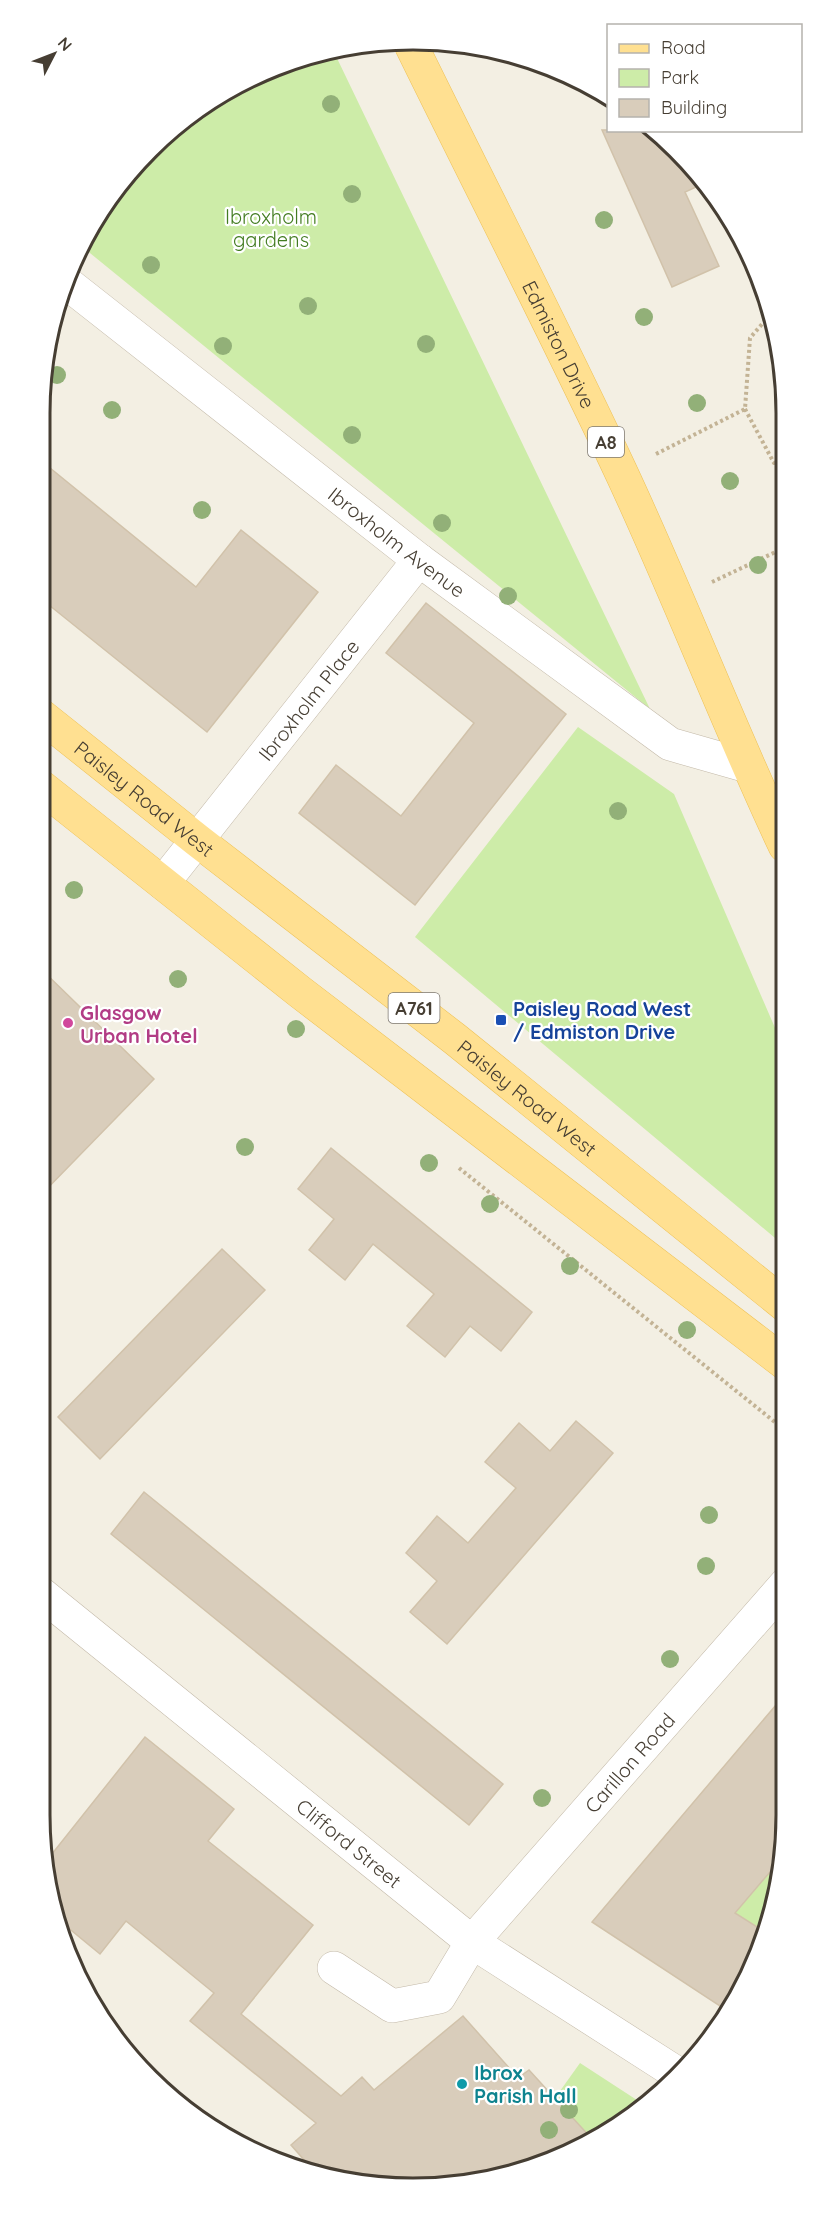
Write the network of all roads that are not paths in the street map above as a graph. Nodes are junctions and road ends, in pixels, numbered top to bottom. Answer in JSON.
{"nodes":[{"id":1,"x":413,"y":50,"type":"edge"},
{"id":2,"x":72,"y":287,"type":"edge"},
{"id":3,"x":419,"y":560,"type":"junction"},
{"id":4,"x":50,"y":723,"type":"edge"},
{"id":5,"x":747,"y":766,"type":"junction"},
{"id":6,"x":50,"y":794,"type":"edge"},
{"id":7,"x":776,"y":827,"type":"edge"},
{"id":8,"x":197,"y":840,"type":"junction"},
{"id":9,"x":163,"y":883,"type":"junction"},
{"id":10,"x":776,"y":1298,"type":"edge"},
{"id":11,"x":776,"y":1356,"type":"edge"},
{"id":12,"x":776,"y":1595,"type":"edge"},
{"id":13,"x":50,"y":1601,"type":"edge"},
{"id":14,"x":472,"y":1942,"type":"junction"},
{"id":15,"x":334,"y":1968,"type":"dead end"},
{"id":16,"x":672,"y":2070,"type":"edge"}],
"edges":[{"from":1,"to":5,"type":"main road","name":"Edmiston Drive","number":"A8"},
{"from":2,"to":3,"type":"street","name":"Ibroxholm Avenue"},
{"from":3,"to":5,"type":"street","name":"Ibroxholm Avenue"},
{"from":3,"to":8,"type":"street","name":"Ibroxholm Place"},
{"from":4,"to":8,"type":"main road","name":"Paisley Road West","number":"A761"},
{"from":5,"to":7,"type":"main road","name":"Edmiston Drive","number":"A8"},
{"from":6,"to":9,"type":"main road"},
{"from":8,"to":9,"type":"street","name":"Ibroxholm Place"},
{"from":8,"to":10,"type":"main road","name":"Paisley Road West","number":"A761"},
{"from":9,"to":11,"type":"main road"},
{"from":12,"to":14,"type":"street","name":"Carillon Road"},
{"from":13,"to":14,"type":"street","name":"Clifford Street"},
{"from":14,"to":15,"type":"street","name":"Carillon Road"},
{"from":14,"to":16,"type":"street","name":"Clifford Street"}]}
